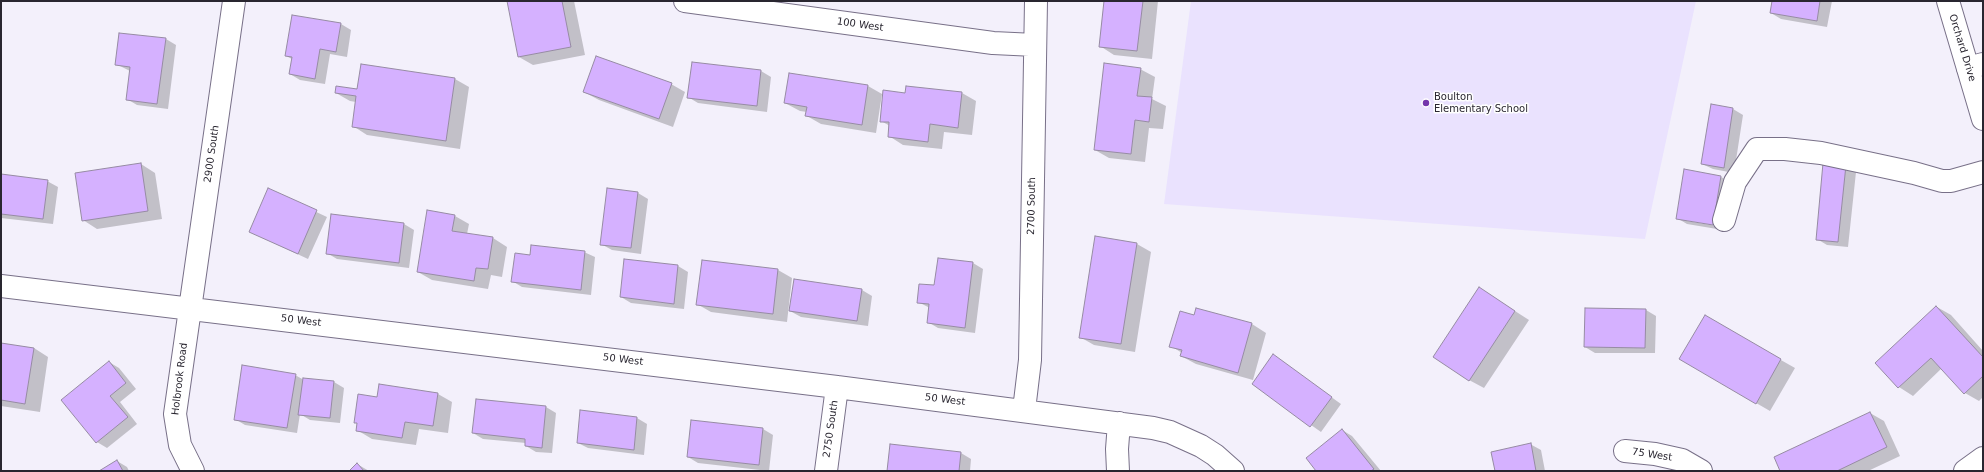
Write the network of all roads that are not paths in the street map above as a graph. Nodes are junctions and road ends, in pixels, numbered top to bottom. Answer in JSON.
{"nodes":[{"id":1,"x":234,"y":1,"type":"edge"},
{"id":2,"x":685,"y":1,"type":"edge"},
{"id":3,"x":1036,"y":1,"type":"edge"},
{"id":4,"x":1948,"y":1,"type":"edge"},
{"id":5,"x":1035,"y":45,"type":"junction"},
{"id":6,"x":1975,"y":66,"type":"edge"},
{"id":7,"x":1983,"y":119,"type":"edge"},
{"id":8,"x":1983,"y":172,"type":"edge"},
{"id":9,"x":1724,"y":220,"type":"dead end"},
{"id":10,"x":1,"y":286,"type":"edge"},
{"id":11,"x":190,"y":308,"type":"junction"},
{"id":12,"x":837,"y":386,"type":"junction"},
{"id":13,"x":1024,"y":410,"type":"junction"},
{"id":14,"x":1119,"y":423,"type":"junction"},
{"id":15,"x":1625,"y":451,"type":"dead end"},
{"id":16,"x":1983,"y":458,"type":"edge"},
{"id":17,"x":193,"y":471,"type":"edge"},
{"id":18,"x":826,"y":471,"type":"edge"},
{"id":19,"x":1118,"y":471,"type":"edge"},
{"id":20,"x":1233,"y":471,"type":"edge"},
{"id":21,"x":1701,"y":471,"type":"edge"},
{"id":22,"x":1965,"y":471,"type":"edge"}],
"edges":[{"from":1,"to":11,"type":"street","name":"2900 South"},
{"from":2,"to":5,"type":"street","name":"100 West"},
{"from":3,"to":5,"type":"street","name":"2700 South"},
{"from":4,"to":6,"type":"street","name":"Orchard Drive"},
{"from":5,"to":13,"type":"street","name":"2700 South"},
{"from":6,"to":7,"type":"street","name":"Orchard Drive"},
{"from":8,"to":9,"type":"street"},
{"from":10,"to":11,"type":"street","name":"50 West"},
{"from":11,"to":12,"type":"street","name":"50 West"},
{"from":11,"to":17,"type":"street","name":"Holbrook Road"},
{"from":12,"to":13,"type":"street","name":"50 West"},
{"from":12,"to":18,"type":"street","name":"2750 South"},
{"from":13,"to":14,"type":"street","name":"50 West"},
{"from":14,"to":19,"type":"street"},
{"from":14,"to":20,"type":"street","name":"50 West"},
{"from":15,"to":21,"type":"street","name":"75 West"},
{"from":16,"to":22,"type":"street"}]}
